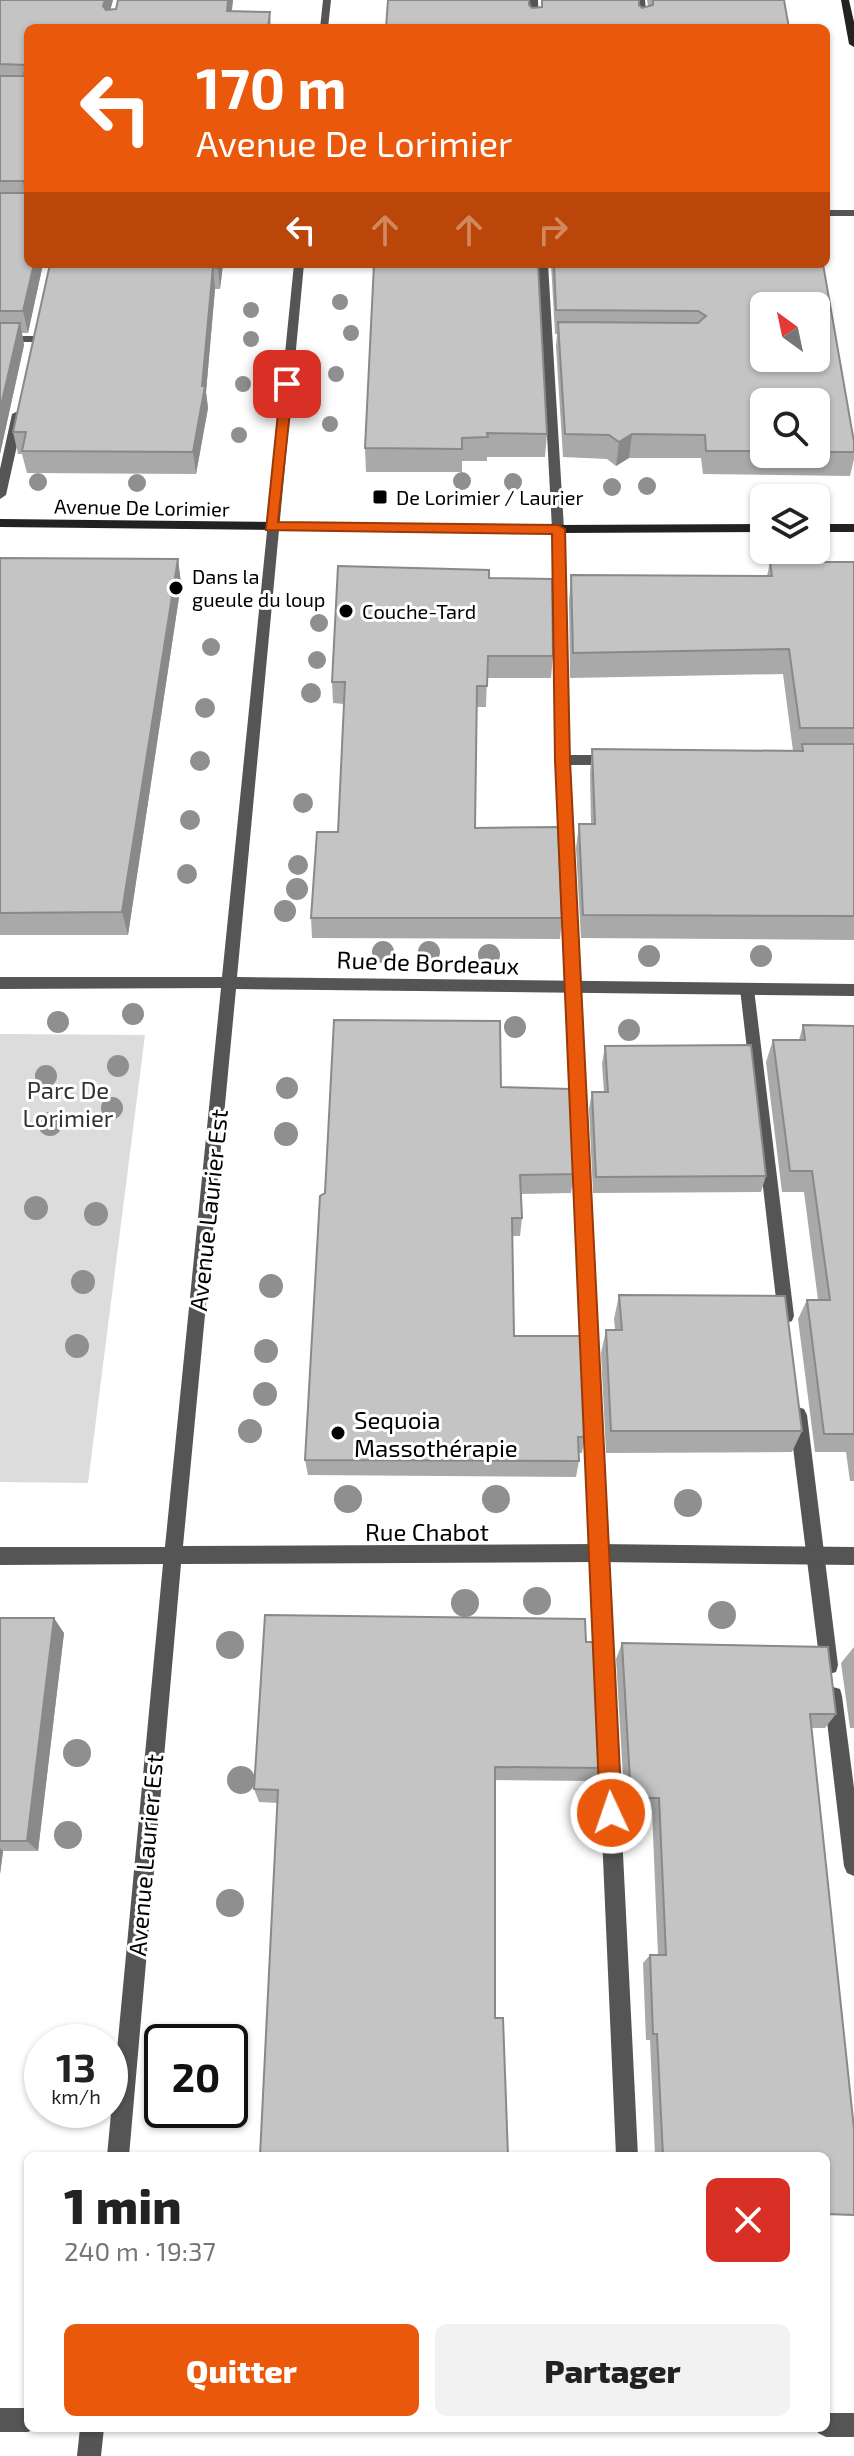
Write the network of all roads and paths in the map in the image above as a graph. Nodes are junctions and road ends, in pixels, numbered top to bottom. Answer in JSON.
{"nodes":[{"id":1,"x":327,"y":0,"type":"edge"},
{"id":2,"x":534,"y":0,"type":"edge"},
{"id":3,"x":641,"y":0,"type":"edge"},
{"id":4,"x":845,"y":0,"type":"edge"},
{"id":5,"x":324,"y":24,"type":"edge"},
{"id":6,"x":535,"y":24,"type":"edge"},
{"id":7,"x":644,"y":24,"type":"edge"},
{"id":8,"x":854,"y":44,"type":"edge"},
{"id":9,"x":830,"y":213,"type":"edge"},
{"id":10,"x":854,"y":213,"type":"edge"},
{"id":11,"x":299,"y":268,"type":"edge"},
{"id":12,"x":543,"y":268,"type":"edge"},
{"id":13,"x":38,"y":324,"type":"edge"},
{"id":14,"x":0,"y":339,"type":"edge"},
{"id":15,"x":34,"y":339,"type":"junction"},
{"id":16,"x":549,"y":340,"type":"junction"},
{"id":17,"x":564,"y":340,"type":"edge"},
{"id":18,"x":31,"y":355,"type":"edge"},
{"id":19,"x":21,"y":400,"type":"edge"},
{"id":20,"x":0,"y":495,"type":"edge"},
{"id":21,"x":0,"y":523,"type":"edge"},
{"id":22,"x":271,"y":527,"type":"junction"},
{"id":23,"x":750,"y":528,"type":"edge"},
{"id":24,"x":830,"y":528,"type":"edge"},
{"id":25,"x":854,"y":528,"type":"edge"},
{"id":26,"x":558,"y":529,"type":"junction"},
{"id":27,"x":562,"y":760,"type":"junction"},
{"id":28,"x":624,"y":760,"type":"edge"},
{"id":29,"x":230,"y":981,"type":"junction"},
{"id":30,"x":0,"y":983,"type":"edge"},
{"id":31,"x":575,"y":988,"type":"junction"},
{"id":32,"x":747,"y":989,"type":"junction"},
{"id":33,"x":854,"y":990,"type":"edge"},
{"id":34,"x":788,"y":1332,"type":"edge"},
{"id":35,"x":796,"y":1395,"type":"edge"},
{"id":36,"x":599,"y":1553,"type":"junction"},
{"id":37,"x":0,"y":1556,"type":"edge"},
{"id":38,"x":815,"y":1556,"type":"junction"},
{"id":39,"x":854,"y":1556,"type":"edge"},
{"id":40,"x":172,"y":1557,"type":"junction"},
{"id":41,"x":854,"y":1866,"type":"edge"},
{"id":42,"x":118,"y":2152,"type":"edge"},
{"id":43,"x":627,"y":2152,"type":"edge"},
{"id":44,"x":0,"y":2420,"type":"edge"},
{"id":45,"x":24,"y":2420,"type":"edge"},
{"id":46,"x":830,"y":2425,"type":"edge"},
{"id":47,"x":854,"y":2425,"type":"edge"},
{"id":48,"x":92,"y":2432,"type":"edge"},
{"id":49,"x":89,"y":2456,"type":"edge"}],
"edges":[{"from":1,"to":5,"type":"street"},
{"from":2,"to":6,"type":"street"},
{"from":3,"to":7,"type":"street"},
{"from":4,"to":8,"type":"main road"},
{"from":9,"to":10,"type":"street"},
{"from":11,"to":22,"type":"street","name":"Avenue Laurier Est"},
{"from":12,"to":16,"type":"street"},
{"from":13,"to":15,"type":"street"},
{"from":14,"to":15,"type":"street"},
{"from":15,"to":18,"type":"street"},
{"from":16,"to":17,"type":"street"},
{"from":16,"to":26,"type":"street"},
{"from":19,"to":20,"type":"street"},
{"from":21,"to":22,"type":"main road","name":"Avenue De Lorimier"},
{"from":22,"to":26,"type":"main road","name":"Avenue De Lorimier"},
{"from":22,"to":29,"type":"street","name":"Avenue Laurier Est"},
{"from":23,"to":26,"type":"main road","name":"Avenue De Lorimier"},
{"from":24,"to":25,"type":"main road"},
{"from":26,"to":27,"type":"street"},
{"from":27,"to":28,"type":"street"},
{"from":27,"to":31,"type":"street"},
{"from":29,"to":30,"type":"street","name":"Rue de Bordeaux"},
{"from":29,"to":31,"type":"street","name":"Rue de Bordeaux"},
{"from":29,"to":40,"type":"street","name":"Avenue Laurier Est"},
{"from":31,"to":32,"type":"street","name":"Rue de Bordeaux"},
{"from":31,"to":36,"type":"street"},
{"from":32,"to":33,"type":"street","name":"Rue de Bordeaux"},
{"from":32,"to":34,"type":"street"},
{"from":35,"to":38,"type":"street"},
{"from":36,"to":38,"type":"street","name":"Rue Chabot"},
{"from":36,"to":40,"type":"street","name":"Rue Chabot"},
{"from":36,"to":43,"type":"street"},
{"from":37,"to":40,"type":"street","name":"Rue Chabot"},
{"from":38,"to":39,"type":"street","name":"Rue Chabot"},
{"from":38,"to":41,"type":"street"},
{"from":40,"to":42,"type":"street","name":"Avenue Laurier Est"},
{"from":44,"to":45,"type":"street"},
{"from":46,"to":47,"type":"street"},
{"from":48,"to":49,"type":"street"}]}
